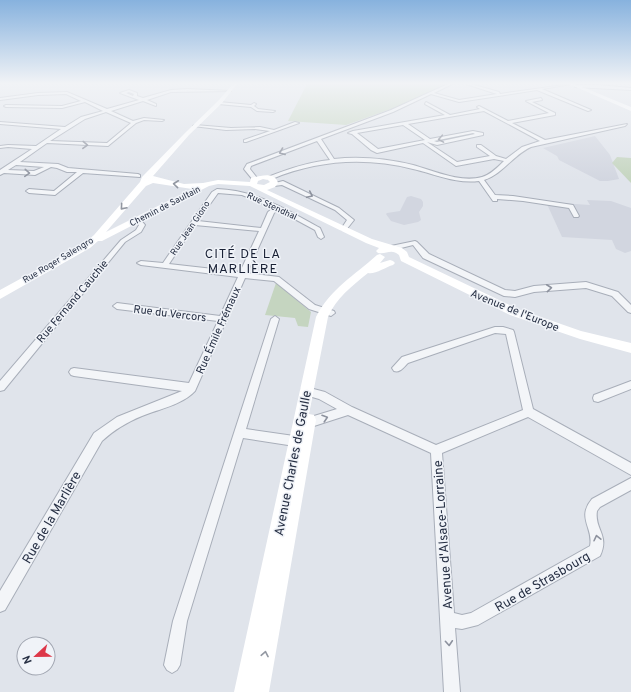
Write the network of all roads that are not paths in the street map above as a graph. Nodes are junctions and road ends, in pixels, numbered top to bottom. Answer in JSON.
{"nodes":[{"id":1,"x":89,"y":116,"type":"edge"},
{"id":2,"x":121,"y":116,"type":"edge"},
{"id":3,"x":205,"y":116,"type":"edge"},
{"id":4,"x":378,"y":116,"type":"edge"},
{"id":5,"x":448,"y":116,"type":"edge"},
{"id":6,"x":497,"y":116,"type":"edge"},
{"id":7,"x":540,"y":116,"type":"edge"},
{"id":8,"x":162,"y":120,"type":"dead end"},
{"id":9,"x":133,"y":122,"type":"junction"},
{"id":10,"x":508,"y":122,"type":"junction"},
{"id":11,"x":0,"y":123,"type":"edge"},
{"id":12,"x":297,"y":123,"type":"dead end"},
{"id":13,"x":404,"y":124,"type":"junction"},
{"id":14,"x":625,"y":125,"type":"dead end"},
{"id":15,"x":195,"y":126,"type":"junction"},
{"id":16,"x":66,"y":128,"type":"junction"},
{"id":17,"x":274,"y":131,"type":"junction"},
{"id":18,"x":353,"y":132,"type":"junction"},
{"id":19,"x":330,"y":134,"type":"junction"},
{"id":20,"x":318,"y":138,"type":"junction"},
{"id":21,"x":0,"y":140,"type":"edge"},
{"id":22,"x":246,"y":141,"type":"dead end"},
{"id":23,"x":46,"y":142,"type":"junction"},
{"id":24,"x":426,"y":142,"type":"junction"},
{"id":25,"x":545,"y":142,"type":"junction"},
{"id":26,"x":1,"y":146,"type":"edge"},
{"id":27,"x":479,"y":146,"type":"dead end"},
{"id":28,"x":38,"y":148,"type":"junction"},
{"id":29,"x":494,"y":157,"type":"junction"},
{"id":30,"x":333,"y":160,"type":"junction"},
{"id":31,"x":506,"y":160,"type":"junction"},
{"id":32,"x":15,"y":163,"type":"junction"},
{"id":33,"x":377,"y":163,"type":"junction"},
{"id":34,"x":306,"y":165,"type":"junction"},
{"id":35,"x":49,"y":166,"type":"junction"},
{"id":36,"x":82,"y":171,"type":"junction"},
{"id":37,"x":1,"y":172,"type":"edge"},
{"id":38,"x":143,"y":179,"type":"junction"},
{"id":39,"x":480,"y":179,"type":"junction"},
{"id":40,"x":272,"y":182,"type":"junction"},
{"id":41,"x":255,"y":184,"type":"junction"},
{"id":42,"x":193,"y":188,"type":"junction"},
{"id":43,"x":29,"y":191,"type":"dead end"},
{"id":44,"x":216,"y":192,"type":"joint"},
{"id":45,"x":281,"y":197,"type":"junction"},
{"id":46,"x":277,"y":208,"type":"junction"},
{"id":47,"x":576,"y":216,"type":"dead end"},
{"id":48,"x":138,"y":220,"type":"junction"},
{"id":49,"x":194,"y":223,"type":"junction"},
{"id":50,"x":344,"y":229,"type":"junction"},
{"id":51,"x":264,"y":230,"type":"junction"},
{"id":52,"x":107,"y":232,"type":"junction"},
{"id":53,"x":321,"y":237,"type":"dead end"},
{"id":54,"x":87,"y":246,"type":"joint"},
{"id":55,"x":389,"y":255,"type":"junction"},
{"id":56,"x":436,"y":262,"type":"junction"},
{"id":57,"x":141,"y":263,"type":"dead end"},
{"id":58,"x":165,"y":265,"type":"junction"},
{"id":59,"x":428,"y":270,"type":"junction"},
{"id":60,"x":243,"y":274,"type":"junction"},
{"id":61,"x":0,"y":295,"type":"edge"},
{"id":62,"x":117,"y":306,"type":"dead end"},
{"id":63,"x":631,"y":310,"type":"edge"},
{"id":64,"x":327,"y":312,"type":"junction"},
{"id":65,"x":275,"y":319,"type":"dead end"},
{"id":66,"x":223,"y":320,"type":"junction"},
{"id":67,"x":631,"y":348,"type":"edge"},
{"id":68,"x":397,"y":368,"type":"dead end"},
{"id":69,"x":74,"y":372,"type":"dead end"},
{"id":70,"x":631,"y":385,"type":"edge"},
{"id":71,"x":1,"y":386,"type":"dead end"},
{"id":72,"x":192,"y":388,"type":"junction"},
{"id":73,"x":310,"y":392,"type":"junction"},
{"id":74,"x":598,"y":398,"type":"dead end"},
{"id":75,"x":348,"y":410,"type":"junction"},
{"id":76,"x":529,"y":412,"type":"junction"},
{"id":77,"x":305,"y":421,"type":"junction"},
{"id":78,"x":241,"y":433,"type":"junction"},
{"id":79,"x":301,"y":442,"type":"junction"},
{"id":80,"x":436,"y":450,"type":"junction"},
{"id":81,"x":631,"y":469,"type":"edge"},
{"id":82,"x":631,"y":484,"type":"edge"},
{"id":83,"x":0,"y":605,"type":"edge"},
{"id":84,"x":447,"y":619,"type":"junction"},
{"id":85,"x":172,"y":665,"type":"dead end"},
{"id":86,"x":245,"y":692,"type":"edge"},
{"id":87,"x":258,"y":692,"type":"edge"},
{"id":88,"x":452,"y":692,"type":"edge"}],
"edges":[{"from":1,"to":16,"type":"street"},
{"from":2,"to":9,"type":"street"},
{"from":3,"to":15,"type":"street","name":"Rue Roger Salengro"},
{"from":4,"to":19,"type":"street"},
{"from":5,"to":13,"type":"street"},
{"from":6,"to":10,"type":"street"},
{"from":7,"to":10,"type":"street"},
{"from":8,"to":9,"type":"street"},
{"from":23,"to":9,"type":"street","one_way":true},
{"from":10,"to":25,"type":"street"},
{"from":11,"to":16,"type":"street"},
{"from":12,"to":17,"type":"street"},
{"from":13,"to":18,"type":"street"},
{"from":13,"to":24,"type":"street"},
{"from":14,"to":25,"type":"street"},
{"from":15,"to":17,"type":"street"},
{"from":15,"to":38,"type":"street","name":"Rue Roger Salengro"},
{"from":16,"to":23,"type":"street"},
{"from":17,"to":22,"type":"street"},
{"from":18,"to":19,"type":"street"},
{"from":18,"to":24,"type":"street"},
{"from":19,"to":20,"type":"street"},
{"from":20,"to":30,"type":"street"},
{"from":20,"to":41,"type":"street","one_way":true},
{"from":21,"to":26,"type":"street"},
{"from":23,"to":28,"type":"street"},
{"from":24,"to":24,"type":"street","one_way":true},
{"from":24,"to":29,"type":"street"},
{"from":25,"to":31,"type":"street"},
{"from":26,"to":28,"type":"street"},
{"from":27,"to":29,"type":"street"},
{"from":28,"to":32,"type":"street"},
{"from":29,"to":31,"type":"street"},
{"from":30,"to":33,"type":"street"},
{"from":30,"to":34,"type":"street"},
{"from":31,"to":39,"type":"street"},
{"from":32,"to":35,"type":"street"},
{"from":32,"to":37,"type":"street"},
{"from":33,"to":34,"type":"street"},
{"from":33,"to":39,"type":"street"},
{"from":34,"to":40,"type":"street"},
{"from":35,"to":36,"type":"street"},
{"from":37,"to":35,"type":"street","one_way":true},
{"from":36,"to":38,"type":"street"},
{"from":36,"to":43,"type":"street"},
{"from":42,"to":38,"type":"street","one_way":true},
{"from":38,"to":52,"type":"street","name":"Rue Roger Salengro","one_way":true},
{"from":39,"to":47,"type":"street"},
{"from":40,"to":41,"type":"street"},
{"from":40,"to":45,"type":"street","name":"Avenue de l'Europe"},
{"from":40,"to":50,"type":"street","one_way":true},
{"from":41,"to":42,"type":"street","name":"Chemin de Saultain"},
{"from":41,"to":45,"type":"street","name":"Avenue de l'Europe"},
{"from":42,"to":48,"type":"street","name":"Chemin de Saultain"},
{"from":44,"to":46,"type":"street","name":"Rue Stendhal"},
{"from":44,"to":49,"type":"street","name":"Rue Jean Giono"},
{"from":45,"to":50,"type":"street","name":"Avenue de l'Europe"},
{"from":46,"to":51,"type":"street","name":"Rue Émile Frémaux"},
{"from":46,"to":53,"type":"street","name":"Rue Stendhal"},
{"from":48,"to":52,"type":"street","name":"Chemin de Saultain"},
{"from":48,"to":71,"type":"street","name":"Rue Fernand Cauchie"},
{"from":49,"to":51,"type":"street"},
{"from":49,"to":58,"type":"street","name":"Rue Jean Giono"},
{"from":50,"to":55,"type":"street","name":"Avenue de l'Europe"},
{"from":51,"to":60,"type":"street","name":"Rue Émile Frémaux"},
{"from":52,"to":54,"type":"street","name":"Chemin de Saultain"},
{"from":54,"to":61,"type":"street","name":"Rue Roger Salengro"},
{"from":55,"to":56,"type":"street"},
{"from":55,"to":59,"type":"street","name":"Avenue de l'Europe"},
{"from":55,"to":64,"type":"street","name":"Avenue Charles de Gaulle"},
{"from":56,"to":59,"type":"street"},
{"from":56,"to":63,"type":"street","one_way":true},
{"from":57,"to":58,"type":"street"},
{"from":58,"to":60,"type":"street"},
{"from":59,"to":67,"type":"street","name":"Avenue de l'Europe"},
{"from":60,"to":64,"type":"street"},
{"from":60,"to":66,"type":"street","name":"Rue Émile Frémaux"},
{"from":62,"to":66,"type":"street","name":"Rue du Vercors"},
{"from":64,"to":73,"type":"street","name":"Avenue Charles de Gaulle"},
{"from":65,"to":78,"type":"street"},
{"from":66,"to":72,"type":"street","name":"Rue Émile Frémaux"},
{"from":68,"to":76,"type":"street"},
{"from":69,"to":72,"type":"street"},
{"from":70,"to":74,"type":"street"},
{"from":72,"to":83,"type":"street","name":"Rue de la Marlière"},
{"from":73,"to":75,"type":"street"},
{"from":73,"to":77,"type":"street","name":"Avenue Charles de Gaulle"},
{"from":77,"to":75,"type":"street","one_way":true},
{"from":75,"to":80,"type":"street"},
{"from":76,"to":80,"type":"street","name":"Avenue d'Alsace-Lorraine"},
{"from":76,"to":81,"type":"street"},
{"from":77,"to":79,"type":"street","name":"Avenue Charles de Gaulle"},
{"from":78,"to":79,"type":"street"},
{"from":78,"to":85,"type":"street"},
{"from":79,"to":86,"type":"street","name":"Avenue Charles de Gaulle"},
{"from":87,"to":79,"type":"street","name":"Avenue Charles de Gaulle","one_way":true},
{"from":80,"to":84,"type":"street","name":"Avenue d'Alsace-Lorraine"},
{"from":84,"to":82,"type":"street","name":"Rue de Strasbourg","one_way":true},
{"from":84,"to":88,"type":"street","name":"Avenue d'Alsace-Lorraine","one_way":true}]}
